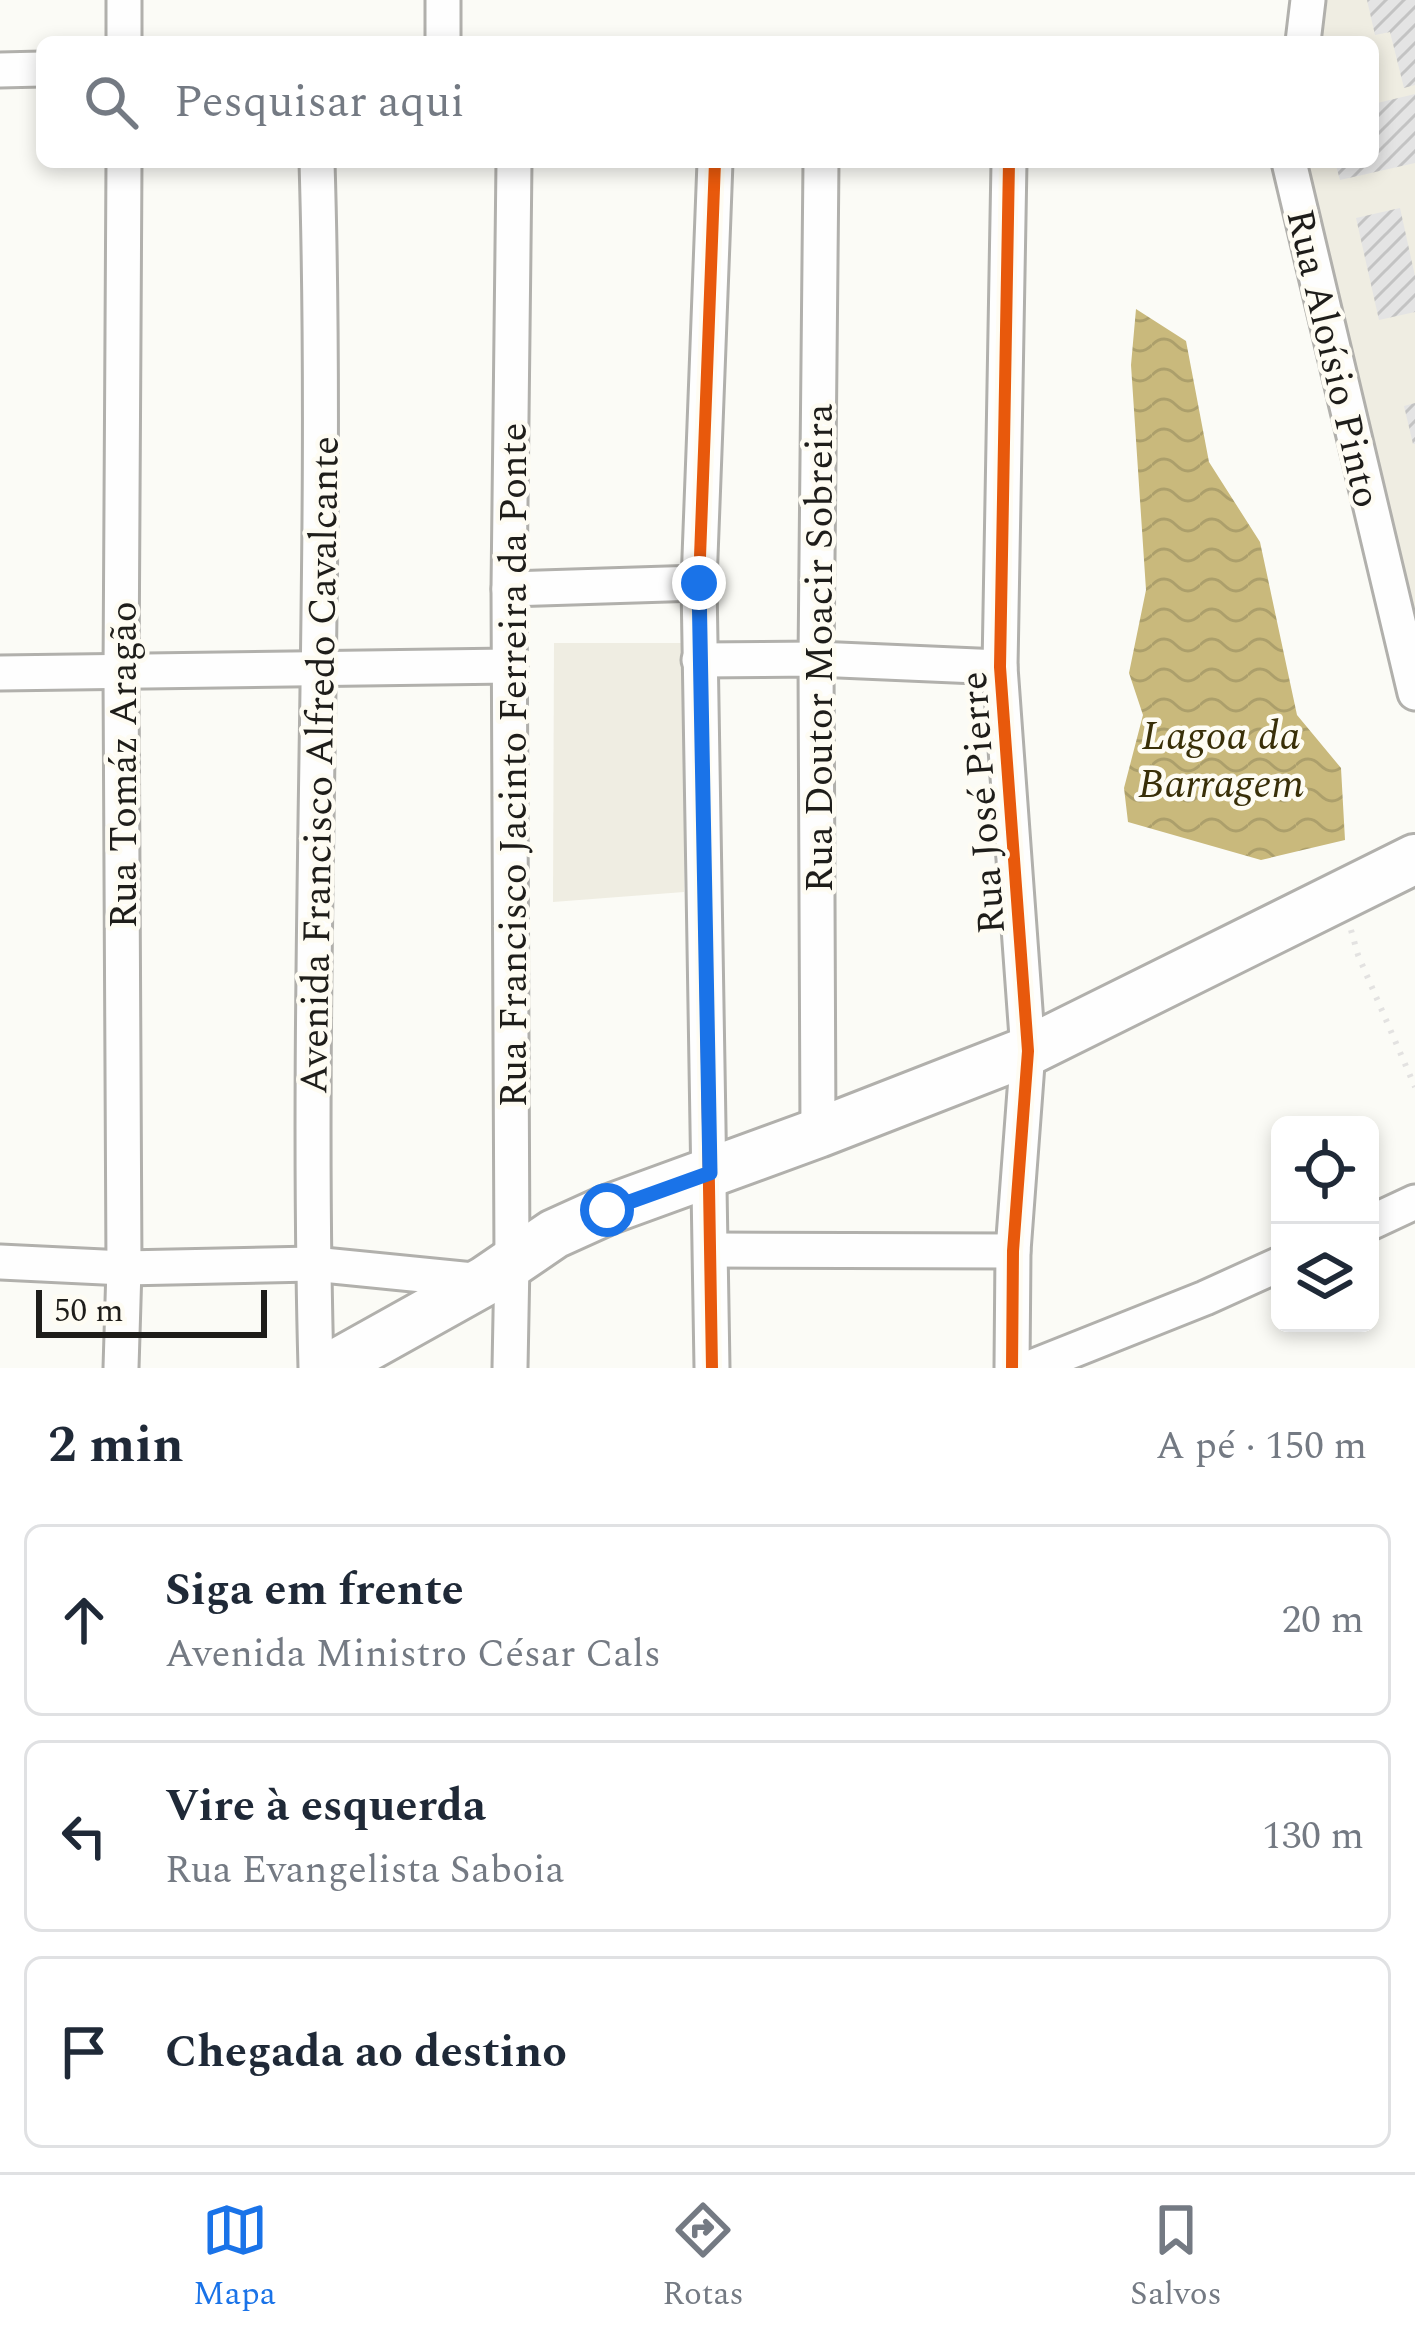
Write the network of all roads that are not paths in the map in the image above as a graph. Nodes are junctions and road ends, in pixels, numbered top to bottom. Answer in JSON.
{"nodes":[{"id":1,"x":124,"y":0,"type":"edge"},
{"id":2,"x":443,"y":0,"type":"edge"},
{"id":3,"x":1308,"y":0,"type":"edge"},
{"id":4,"x":124,"y":36,"type":"edge"},
{"id":5,"x":442,"y":36,"type":"edge"},
{"id":6,"x":1304,"y":36,"type":"edge"},
{"id":7,"x":36,"y":69,"type":"edge"},
{"id":8,"x":0,"y":70,"type":"edge"},
{"id":9,"x":124,"y":168,"type":"edge"},
{"id":10,"x":317,"y":168,"type":"edge"},
{"id":11,"x":514,"y":168,"type":"edge"},
{"id":12,"x":715,"y":168,"type":"edge"},
{"id":13,"x":821,"y":168,"type":"edge"},
{"id":14,"x":1009,"y":168,"type":"edge"},
{"id":15,"x":1290,"y":168,"type":"edge"},
{"id":16,"x":699,"y":583,"type":"junction"},
{"id":17,"x":509,"y":589,"type":"junction"},
{"id":18,"x":816,"y":659,"type":"junction"},
{"id":19,"x":699,"y":661,"type":"junction"},
{"id":20,"x":510,"y":666,"type":"junction"},
{"id":21,"x":1000,"y":667,"type":"junction"},
{"id":22,"x":320,"y":668,"type":"junction"},
{"id":23,"x":121,"y":673,"type":"junction"},
{"id":24,"x":0,"y":674,"type":"edge"},
{"id":25,"x":1415,"y":693,"type":"edge"},
{"id":26,"x":1415,"y":860,"type":"edge"},
{"id":27,"x":1028,"y":1051,"type":"junction"},
{"id":28,"x":818,"y":1133,"type":"junction"},
{"id":29,"x":710,"y":1173,"type":"junction"},
{"id":30,"x":1413,"y":1208,"type":"edge"},
{"id":31,"x":1379,"y":1220,"type":"edge"},
{"id":32,"x":712,"y":1250,"type":"junction"},
{"id":33,"x":1013,"y":1251,"type":"junction"},
{"id":34,"x":0,"y":1262,"type":"edge"},
{"id":35,"x":314,"y":1264,"type":"junction"},
{"id":36,"x":124,"y":1268,"type":"junction"},
{"id":37,"x":1271,"y":1268,"type":"edge"},
{"id":38,"x":498,"y":1271,"type":"junction"},
{"id":39,"x":121,"y":1368,"type":"edge"},
{"id":40,"x":316,"y":1368,"type":"edge"},
{"id":41,"x":329,"y":1368,"type":"edge"},
{"id":42,"x":510,"y":1368,"type":"edge"},
{"id":43,"x":712,"y":1368,"type":"edge"},
{"id":44,"x":1012,"y":1368,"type":"edge"},
{"id":45,"x":1029,"y":1368,"type":"edge"}],
"edges":[{"from":1,"to":4,"type":"street"},
{"from":2,"to":5,"type":"street"},
{"from":3,"to":6,"type":"street"},
{"from":7,"to":8,"type":"street"},
{"from":9,"to":23,"type":"street","name":"Rua Tomáz Aragão"},
{"from":10,"to":22,"type":"street","name":"Avenida Francisco Alfredo Cavalcante"},
{"from":11,"to":17,"type":"street","name":"Rua Francisco Jacinto Ferreira da Ponte"},
{"from":12,"to":16,"type":"street"},
{"from":13,"to":18,"type":"street","name":"Rua Doutor Moacir Sobreira"},
{"from":14,"to":21,"type":"street","name":"Rua José Pierre"},
{"from":15,"to":25,"type":"street","name":"Rua Aloísio Pinto"},
{"from":16,"to":17,"type":"street"},
{"from":16,"to":19,"type":"street"},
{"from":17,"to":20,"type":"street","name":"Rua Francisco Jacinto Ferreira da Ponte"},
{"from":18,"to":19,"type":"street"},
{"from":18,"to":21,"type":"street"},
{"from":18,"to":28,"type":"street","name":"Rua Doutor Moacir Sobreira"},
{"from":19,"to":29,"type":"street"},
{"from":20,"to":22,"type":"street"},
{"from":20,"to":38,"type":"street","name":"Rua Francisco Jacinto Ferreira da Ponte"},
{"from":21,"to":27,"type":"street","name":"Rua José Pierre"},
{"from":22,"to":23,"type":"street"},
{"from":22,"to":35,"type":"street","name":"Avenida Francisco Alfredo Cavalcante"},
{"from":23,"to":24,"type":"street"},
{"from":23,"to":36,"type":"street","name":"Rua Tomáz Aragão"},
{"from":26,"to":27,"type":"main road"},
{"from":27,"to":28,"type":"main road"},
{"from":27,"to":33,"type":"street","name":"Rua José Pierre"},
{"from":28,"to":29,"type":"main road"},
{"from":29,"to":32,"type":"street"},
{"from":29,"to":38,"type":"main road"},
{"from":30,"to":31,"type":"street"},
{"from":32,"to":33,"type":"street"},
{"from":32,"to":43,"type":"street"},
{"from":33,"to":44,"type":"street","name":"Rua José Pierre"},
{"from":34,"to":36,"type":"street"},
{"from":35,"to":36,"type":"street"},
{"from":35,"to":38,"type":"street"},
{"from":35,"to":40,"type":"street","name":"Avenida Francisco Alfredo Cavalcante"},
{"from":36,"to":39,"type":"street","name":"Rua Tomáz Aragão"},
{"from":37,"to":45,"type":"street"},
{"from":38,"to":41,"type":"main road"},
{"from":38,"to":42,"type":"street","name":"Rua Francisco Jacinto Ferreira da Ponte"}]}
